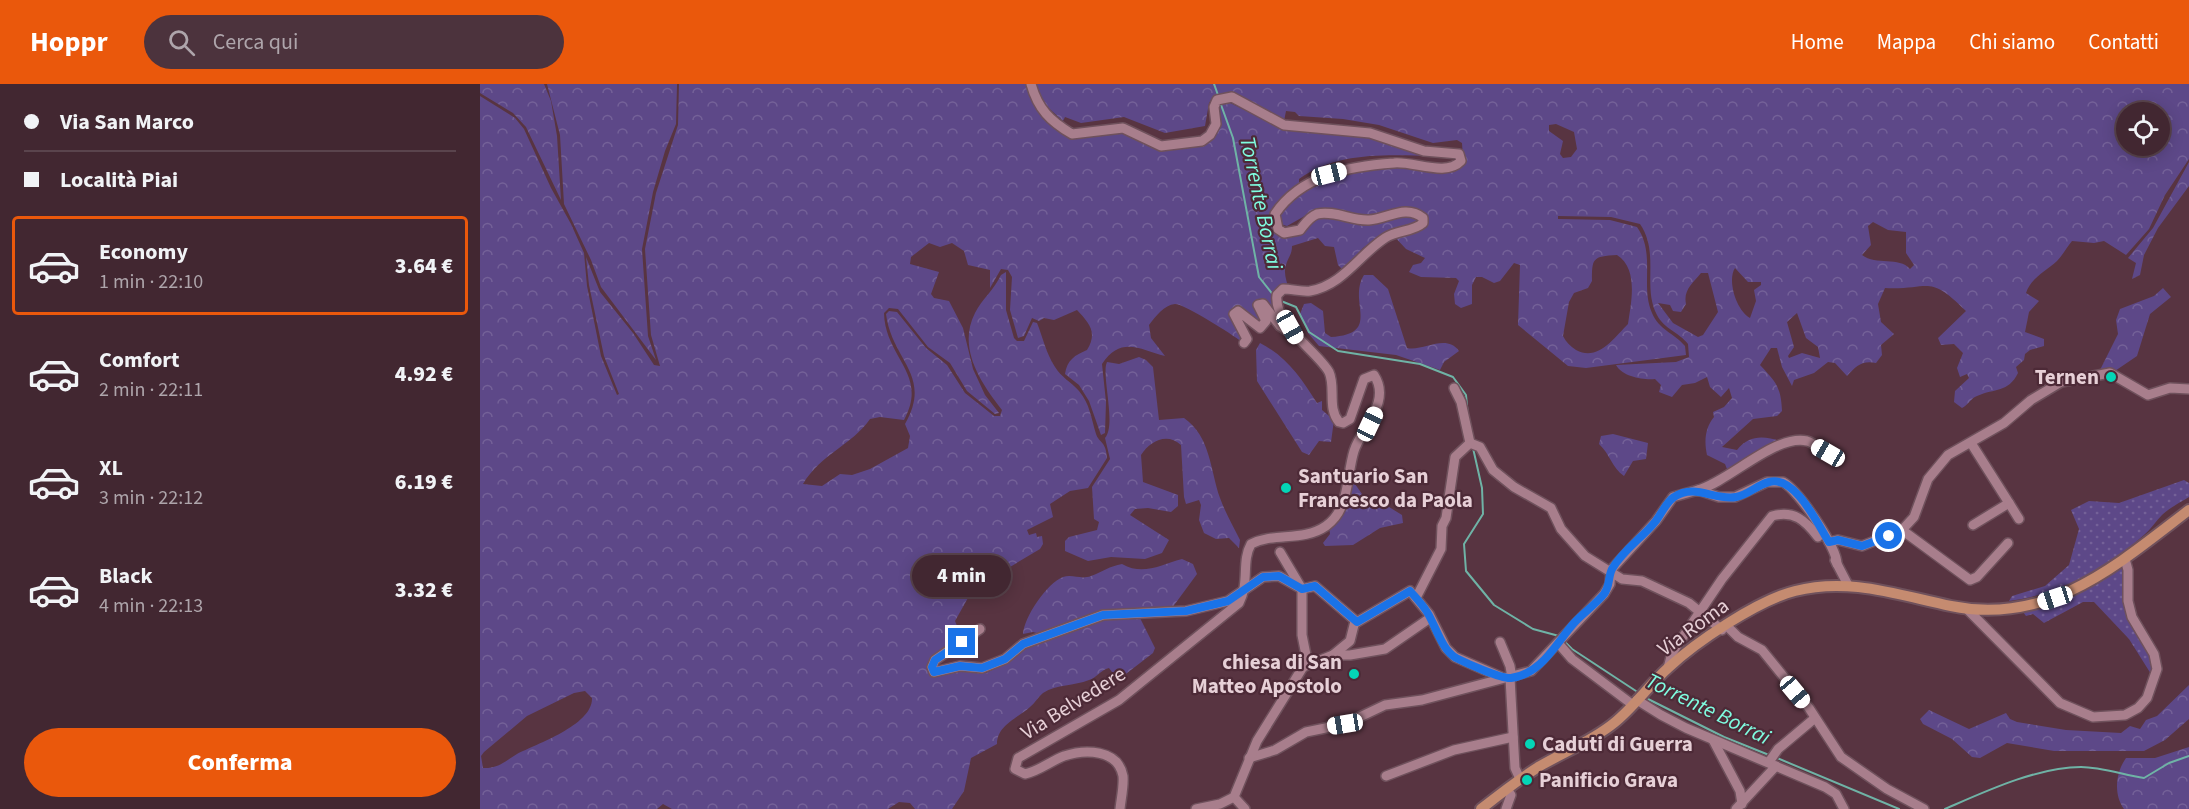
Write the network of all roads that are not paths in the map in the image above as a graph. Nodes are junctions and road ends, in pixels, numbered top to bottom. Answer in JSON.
{"nodes":[{"id":1,"x":1031,"y":84,"type":"edge"},
{"id":2,"x":1296,"y":338,"type":"junction"},
{"id":3,"x":1244,"y":343,"type":"dead end"},
{"id":4,"x":1454,"y":388,"type":"dead end"},
{"id":5,"x":2189,"y":389,"type":"edge"},
{"id":6,"x":1971,"y":442,"type":"junction"},
{"id":7,"x":1472,"y":444,"type":"junction"},
{"id":8,"x":1828,"y":453,"type":"dead end"},
{"id":9,"x":1698,"y":490,"type":"junction"},
{"id":10,"x":2009,"y":503,"type":"junction"},
{"id":11,"x":2189,"y":510,"type":"edge"},
{"id":12,"x":2019,"y":519,"type":"dead end"},
{"id":13,"x":1973,"y":525,"type":"dead end"},
{"id":14,"x":1902,"y":530,"type":"junction"},
{"id":15,"x":1829,"y":542,"type":"junction"},
{"id":16,"x":2008,"y":543,"type":"dead end"},
{"id":17,"x":1280,"y":552,"type":"dead end"},
{"id":18,"x":2125,"y":559,"type":"junction"},
{"id":19,"x":1837,"y":564,"type":"junction"},
{"id":20,"x":1611,"y":572,"type":"junction"},
{"id":21,"x":1848,"y":585,"type":"junction"},
{"id":22,"x":1302,"y":589,"type":"junction"},
{"id":23,"x":1245,"y":590,"type":"junction"},
{"id":24,"x":1416,"y":597,"type":"junction"},
{"id":25,"x":1967,"y":609,"type":"junction"},
{"id":26,"x":1701,"y":612,"type":"junction"},
{"id":27,"x":1430,"y":618,"type":"junction"},
{"id":28,"x":1355,"y":621,"type":"junction"},
{"id":29,"x":1724,"y":628,"type":"junction"},
{"id":30,"x":980,"y":629,"type":"dead end"},
{"id":31,"x":1500,"y":642,"type":"dead end"},
{"id":32,"x":1559,"y":642,"type":"junction"},
{"id":33,"x":1333,"y":655,"type":"junction"},
{"id":34,"x":1308,"y":665,"type":"junction"},
{"id":35,"x":1668,"y":668,"type":"junction"},
{"id":36,"x":1508,"y":678,"type":"junction"},
{"id":37,"x":1636,"y":700,"type":"junction"},
{"id":38,"x":1815,"y":718,"type":"junction"},
{"id":39,"x":1513,"y":737,"type":"junction"},
{"id":40,"x":1713,"y":740,"type":"junction"},
{"id":41,"x":1249,"y":758,"type":"junction"},
{"id":42,"x":1772,"y":762,"type":"junction"},
{"id":43,"x":1386,"y":777,"type":"dead end"},
{"id":44,"x":1521,"y":779,"type":"junction"},
{"id":45,"x":1507,"y":789,"type":"junction"},
{"id":46,"x":1234,"y":797,"type":"junction"},
{"id":47,"x":1739,"y":807,"type":"edge"},
{"id":48,"x":1120,"y":809,"type":"edge"},
{"id":49,"x":1196,"y":809,"type":"edge"},
{"id":50,"x":1245,"y":809,"type":"edge"},
{"id":51,"x":1481,"y":809,"type":"edge"},
{"id":52,"x":1506,"y":809,"type":"edge"},
{"id":53,"x":1844,"y":809,"type":"edge"},
{"id":54,"x":1924,"y":809,"type":"edge"}],
"edges":[{"from":1,"to":2,"type":"street"},
{"from":2,"to":3,"type":"street"},
{"from":2,"to":23,"type":"street"},
{"from":4,"to":7,"type":"street"},
{"from":5,"to":6,"type":"street"},
{"from":6,"to":10,"type":"street"},
{"from":6,"to":14,"type":"street"},
{"from":7,"to":20,"type":"street"},
{"from":7,"to":24,"type":"street"},
{"from":8,"to":9,"type":"street"},
{"from":9,"to":15,"type":"street"},
{"from":9,"to":20,"type":"street"},
{"from":10,"to":12,"type":"street"},
{"from":10,"to":13,"type":"street"},
{"from":11,"to":18,"type":"main road","name":"Via Roma"},
{"from":14,"to":15,"type":"street"},
{"from":14,"to":16,"type":"street"},
{"from":15,"to":19,"type":"street"},
{"from":17,"to":22,"type":"street"},
{"from":18,"to":25,"type":"main road","name":"Via Roma"},
{"from":18,"to":25,"type":"street"},
{"from":19,"to":21,"type":"street"},
{"from":19,"to":26,"type":"street"},
{"from":20,"to":26,"type":"street"},
{"from":20,"to":32,"type":"street"},
{"from":21,"to":25,"type":"main road","name":"Via Roma"},
{"from":21,"to":29,"type":"main road","name":"Via Roma"},
{"from":22,"to":23,"type":"street"},
{"from":22,"to":28,"type":"street"},
{"from":22,"to":34,"type":"street"},
{"from":23,"to":30,"type":"street"},
{"from":23,"to":48,"type":"street","name":"Via Belvedere"},
{"from":24,"to":27,"type":"street"},
{"from":24,"to":28,"type":"street"},
{"from":26,"to":29,"type":"street"},
{"from":26,"to":35,"type":"street"},
{"from":27,"to":33,"type":"street"},
{"from":27,"to":36,"type":"street"},
{"from":28,"to":33,"type":"street"},
{"from":29,"to":35,"type":"main road","name":"Via Roma"},
{"from":29,"to":38,"type":"street"},
{"from":31,"to":36,"type":"street"},
{"from":32,"to":36,"type":"street"},
{"from":32,"to":37,"type":"street"},
{"from":33,"to":34,"type":"street"},
{"from":34,"to":41,"type":"street"},
{"from":35,"to":37,"type":"main road","name":"Via Roma"},
{"from":36,"to":39,"type":"street"},
{"from":36,"to":41,"type":"street"},
{"from":37,"to":40,"type":"street"},
{"from":37,"to":44,"type":"main road","name":"Via Roma"},
{"from":38,"to":42,"type":"street"},
{"from":38,"to":54,"type":"street"},
{"from":39,"to":43,"type":"street"},
{"from":39,"to":44,"type":"street"},
{"from":40,"to":42,"type":"street"},
{"from":40,"to":47,"type":"street"},
{"from":41,"to":46,"type":"street"},
{"from":42,"to":47,"type":"street"},
{"from":42,"to":53,"type":"street"},
{"from":44,"to":45,"type":"main road","name":"Via Roma"},
{"from":45,"to":51,"type":"main road","name":"Via Roma"},
{"from":45,"to":52,"type":"street"},
{"from":46,"to":49,"type":"street"},
{"from":46,"to":50,"type":"street"}]}
